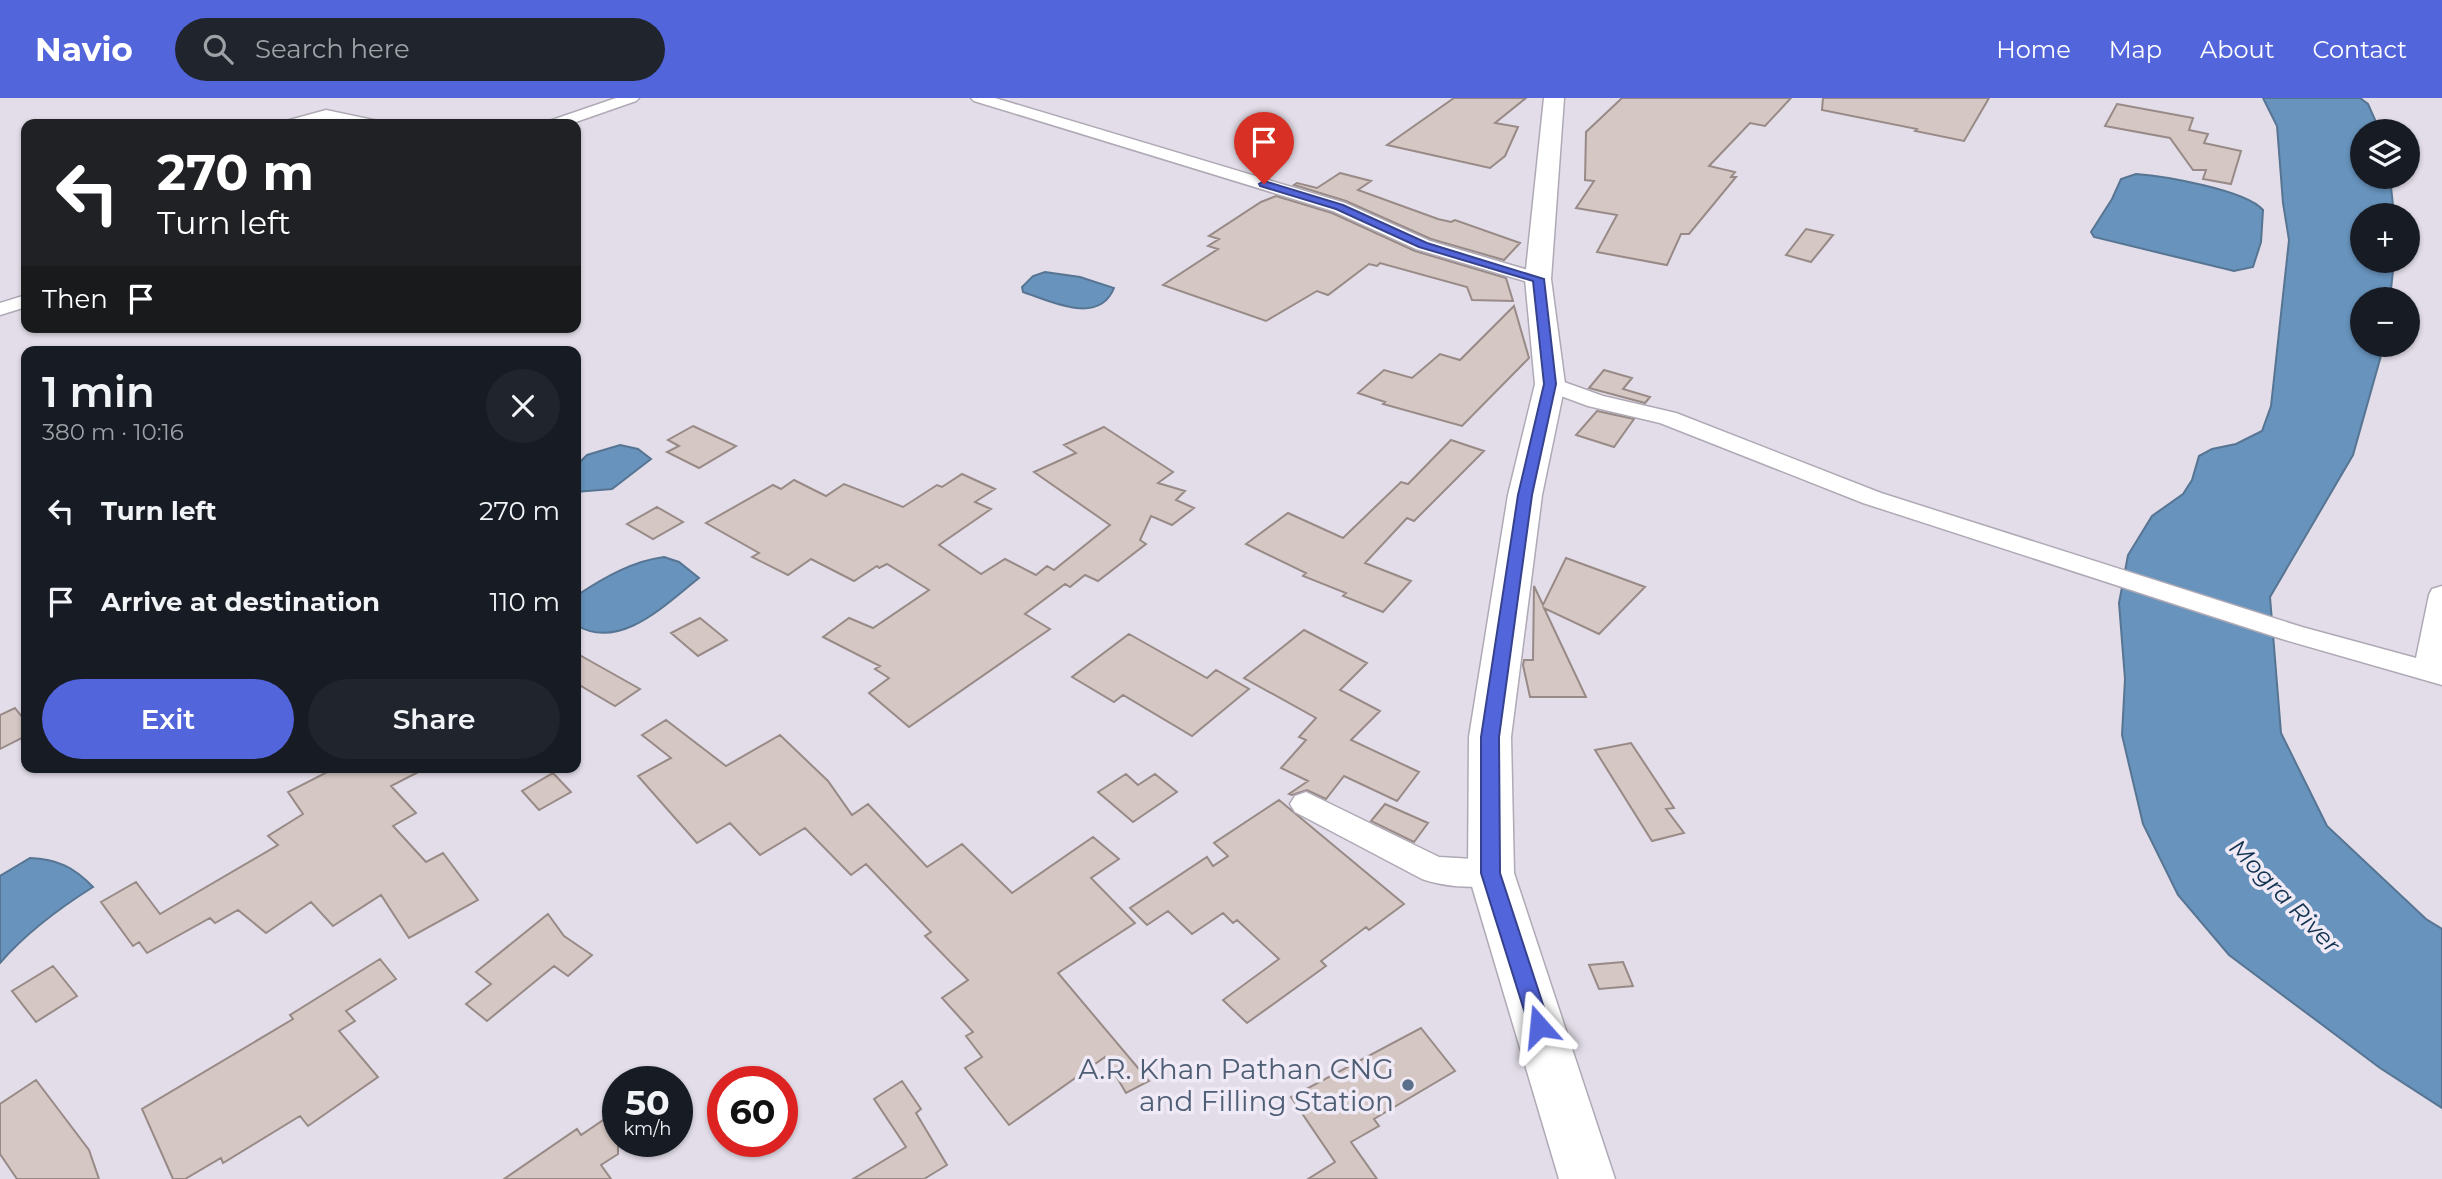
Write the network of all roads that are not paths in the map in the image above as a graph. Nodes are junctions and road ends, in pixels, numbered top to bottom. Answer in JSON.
{"nodes":[{"id":1,"x":631,"y":98,"type":"edge"},
{"id":2,"x":979,"y":98,"type":"edge"},
{"id":3,"x":1554,"y":98,"type":"edge"},
{"id":4,"x":311,"y":119,"type":"edge"},
{"id":5,"x":346,"y":119,"type":"edge"},
{"id":6,"x":570,"y":119,"type":"edge"},
{"id":7,"x":1538,"y":279,"type":"junction"},
{"id":8,"x":21,"y":303,"type":"edge"},
{"id":9,"x":0,"y":309,"type":"edge"},
{"id":10,"x":1550,"y":384,"type":"junction"},
{"id":11,"x":2442,"y":595,"type":"edge"},
{"id":12,"x":2434,"y":673,"type":"edge"},
{"id":13,"x":1306,"y":804,"type":"dead end"},
{"id":14,"x":1491,"y":873,"type":"junction"},
{"id":15,"x":1587,"y":1179,"type":"edge"}],
"edges":[{"from":1,"to":6,"type":"street"},
{"from":2,"to":7,"type":"street"},
{"from":3,"to":7,"type":"main road"},
{"from":4,"to":5,"type":"street"},
{"from":7,"to":10,"type":"main road"},
{"from":8,"to":9,"type":"street"},
{"from":10,"to":12,"type":"street"},
{"from":10,"to":14,"type":"main road"},
{"from":11,"to":12,"type":"street"},
{"from":13,"to":14,"type":"street"},
{"from":14,"to":15,"type":"main road"}]}
